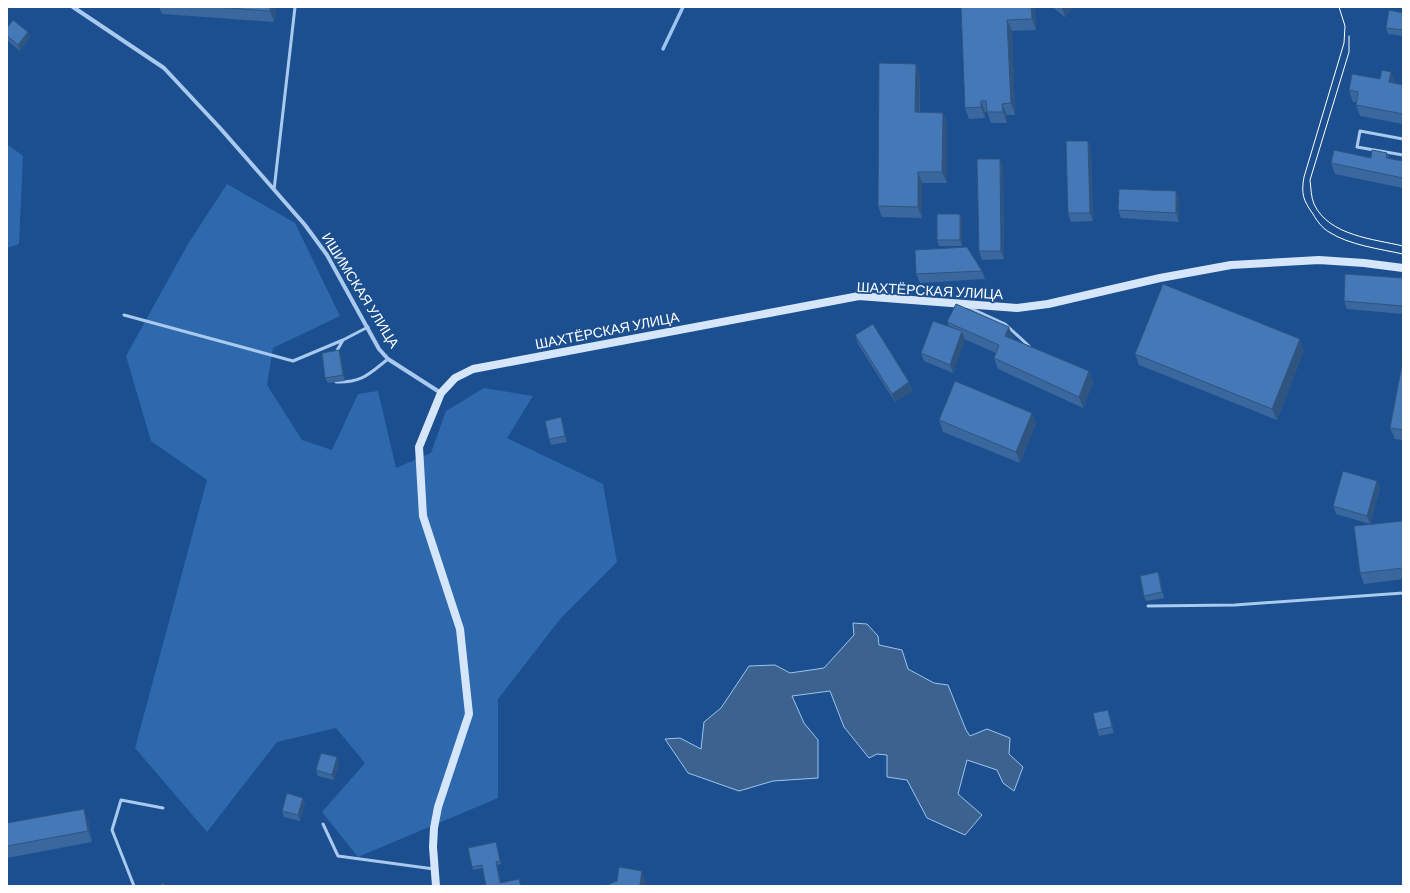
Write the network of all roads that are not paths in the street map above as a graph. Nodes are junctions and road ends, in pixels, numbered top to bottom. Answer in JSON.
{"nodes":[{"id":1,"x":73,"y":7,"type":"edge"},
{"id":2,"x":295,"y":7,"type":"edge"},
{"id":3,"x":1403,"y":139,"type":"edge"},
{"id":4,"x":1403,"y":155,"type":"edge"},
{"id":5,"x":274,"y":190,"type":"junction"},
{"id":6,"x":1403,"y":268,"type":"edge"},
{"id":7,"x":961,"y":304,"type":"junction"},
{"id":8,"x":124,"y":315,"type":"dead end"},
{"id":9,"x":368,"y":327,"type":"junction"},
{"id":10,"x":343,"y":340,"type":"junction"},
{"id":11,"x":1029,"y":346,"type":"edge"},
{"id":12,"x":333,"y":357,"type":"edge"},
{"id":13,"x":388,"y":359,"type":"junction"},
{"id":14,"x":336,"y":382,"type":"edge"},
{"id":15,"x":441,"y":393,"type":"junction"},
{"id":16,"x":1403,"y":593,"type":"edge"},
{"id":17,"x":1148,"y":606,"type":"dead end"},
{"id":18,"x":163,"y":808,"type":"dead end"},
{"id":19,"x":323,"y":824,"type":"dead end"},
{"id":20,"x":434,"y":869,"type":"junction"},
{"id":21,"x":134,"y":886,"type":"edge"},
{"id":22,"x":436,"y":886,"type":"edge"}],
"edges":[{"from":1,"to":5,"type":"street","name":"ИШИМСКАЯ УЛИЦА"},
{"from":2,"to":5,"type":"lane"},
{"from":3,"to":4,"type":"lane"},
{"from":5,"to":9,"type":"street","name":"ИШИМСКАЯ УЛИЦА"},
{"from":6,"to":7,"type":"main road","name":"ШАХТЁРСКАЯ УЛИЦА"},
{"from":7,"to":11,"type":"lane"},
{"from":7,"to":15,"type":"main road","name":"ШАХТЁРСКАЯ УЛИЦА"},
{"from":8,"to":10,"type":"lane"},
{"from":9,"to":10,"type":"lane"},
{"from":9,"to":13,"type":"street","name":"ИШИМСКАЯ УЛИЦА"},
{"from":10,"to":12,"type":"lane"},
{"from":13,"to":14,"type":"lane"},
{"from":13,"to":15,"type":"street","name":"ИШИМСКАЯ УЛИЦА"},
{"from":15,"to":20,"type":"main road"},
{"from":16,"to":17,"type":"lane"},
{"from":18,"to":21,"type":"lane"},
{"from":19,"to":20,"type":"lane"},
{"from":20,"to":22,"type":"main road"}]}
